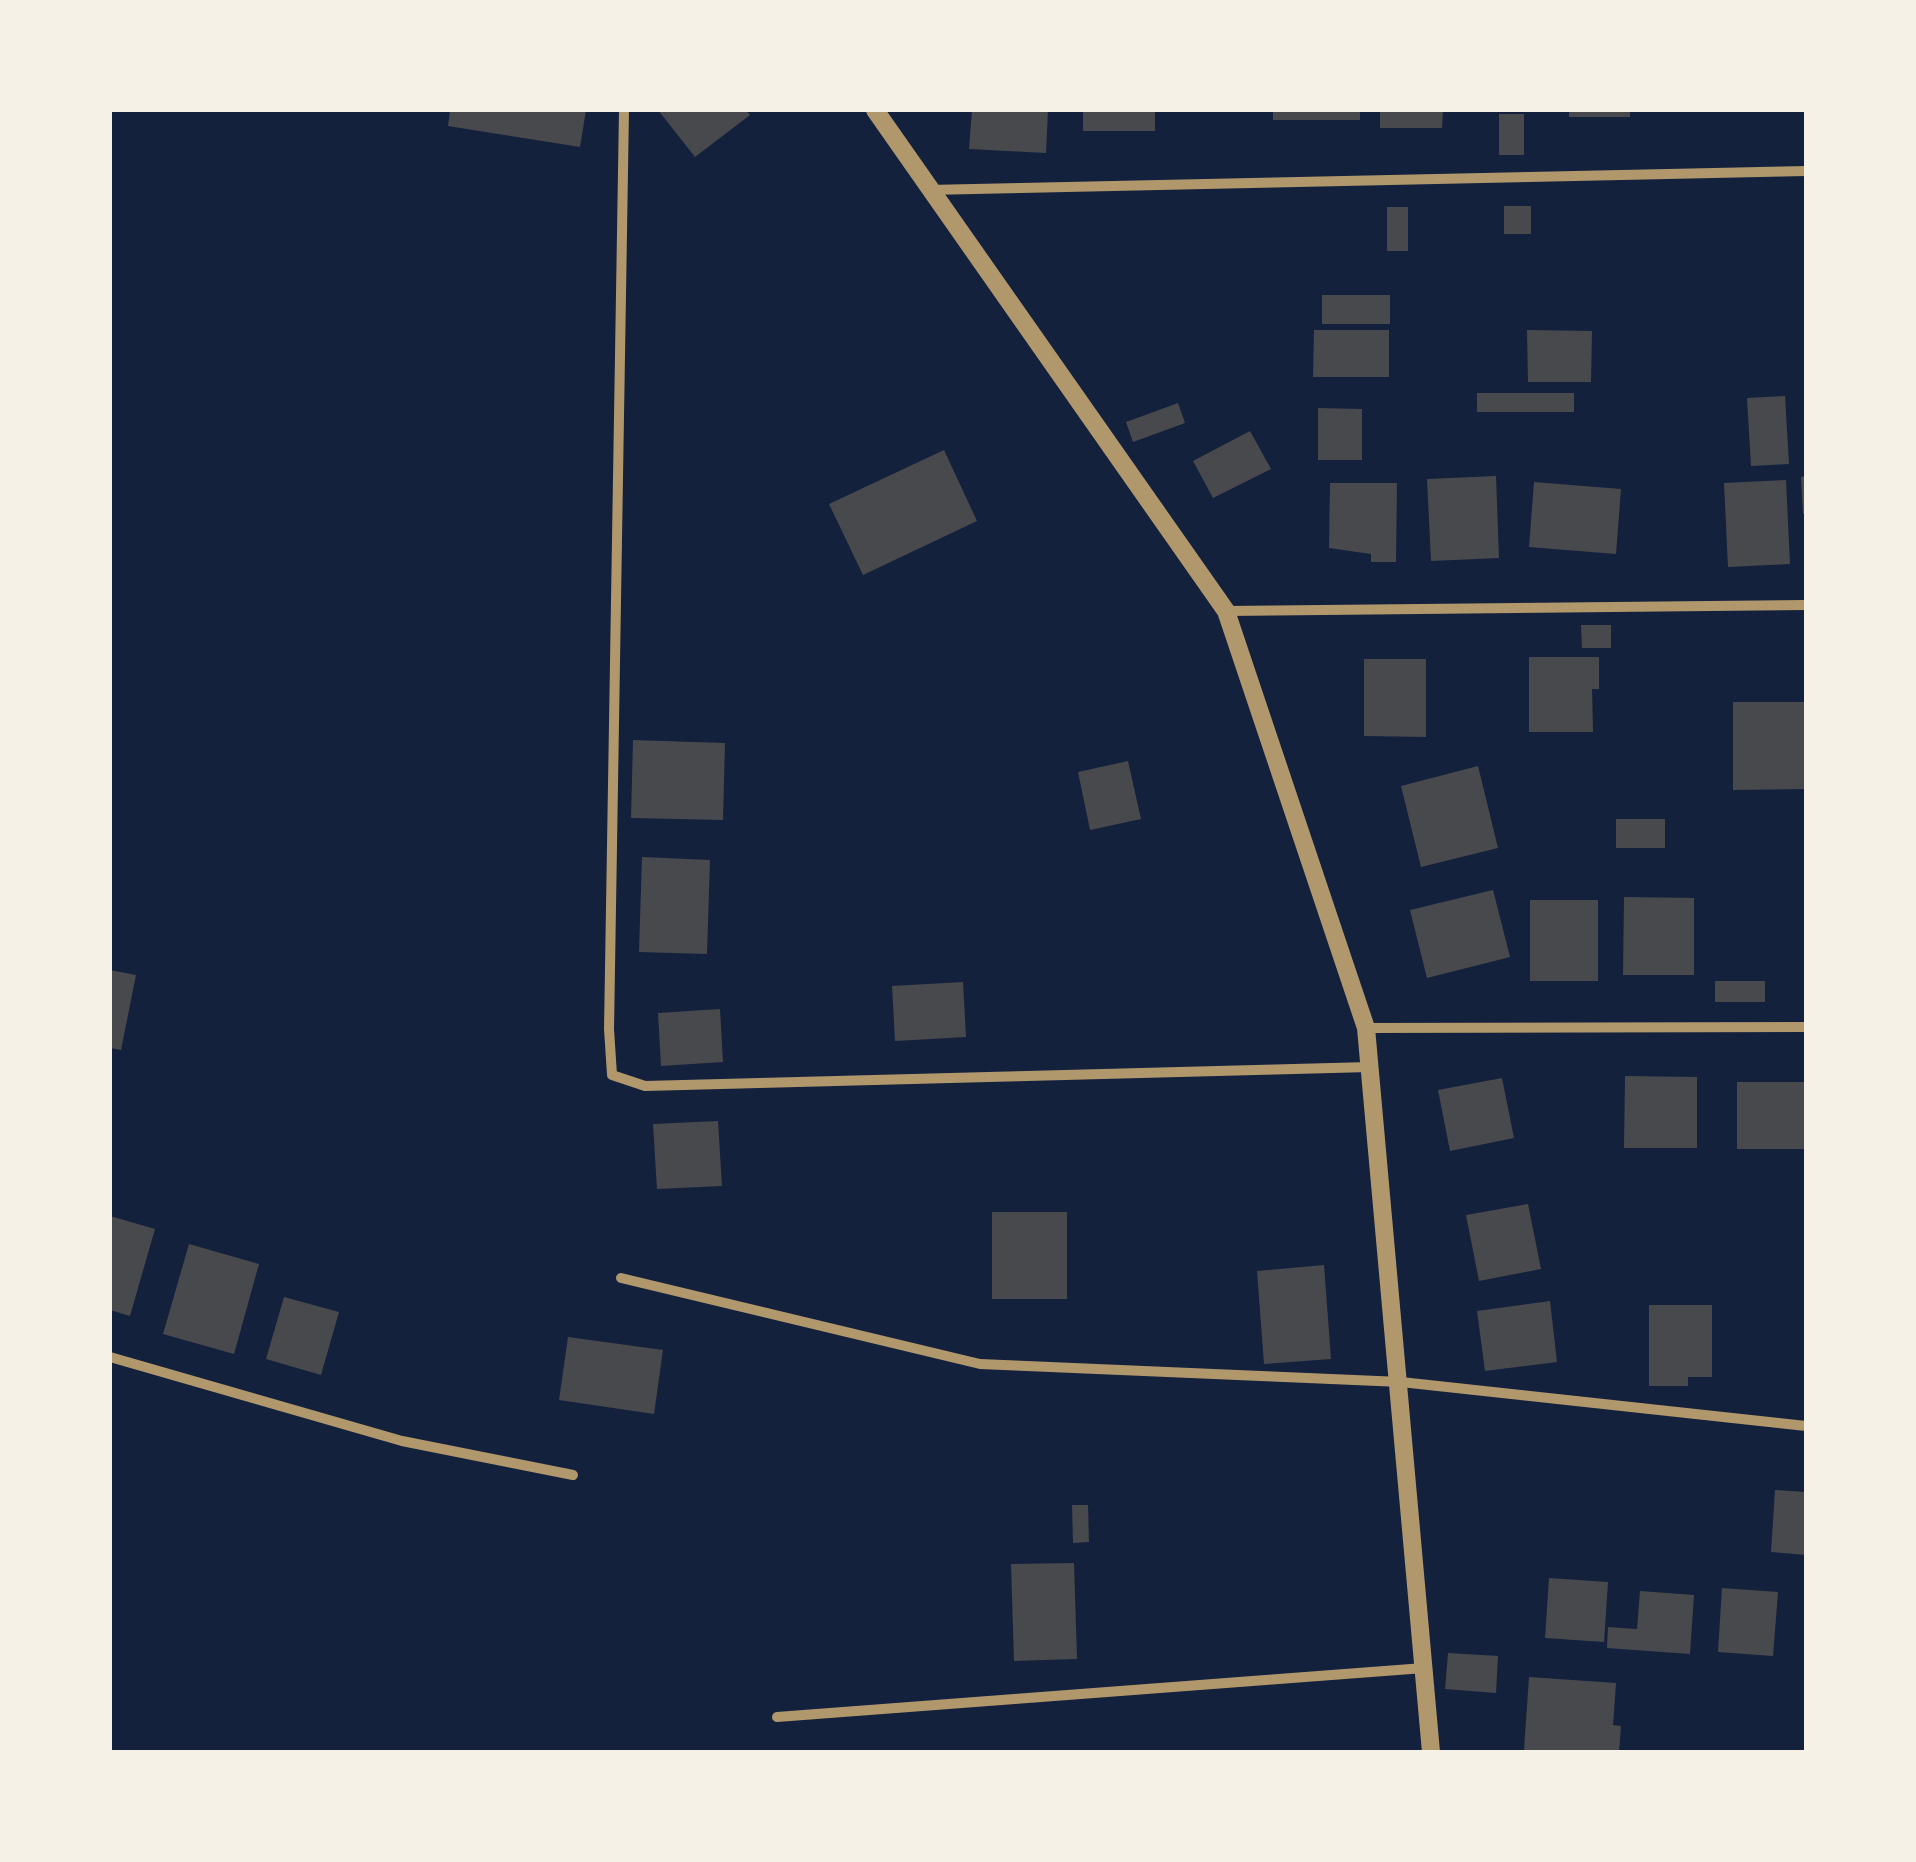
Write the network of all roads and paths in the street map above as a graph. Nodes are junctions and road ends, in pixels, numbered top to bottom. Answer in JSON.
{"nodes":[{"id":1,"x":624,"y":110,"type":"edge"},
{"id":2,"x":875,"y":110,"type":"edge"},
{"id":3,"x":1806,"y":171,"type":"edge"},
{"id":4,"x":927,"y":190,"type":"junction"},
{"id":5,"x":1806,"y":605,"type":"edge"},
{"id":6,"x":1226,"y":612,"type":"junction"},
{"id":7,"x":1806,"y":1027,"type":"edge"},
{"id":8,"x":1366,"y":1028,"type":"junction"},
{"id":9,"x":1370,"y":1067,"type":"junction"},
{"id":10,"x":621,"y":1278,"type":"dead end"},
{"id":11,"x":110,"y":1356,"type":"edge"},
{"id":12,"x":1402,"y":1382,"type":"junction"},
{"id":13,"x":1806,"y":1426,"type":"edge"},
{"id":14,"x":573,"y":1475,"type":"dead end"},
{"id":15,"x":1424,"y":1668,"type":"junction"},
{"id":16,"x":777,"y":1717,"type":"dead end"},
{"id":17,"x":1431,"y":1752,"type":"edge"}],
"edges":[{"from":1,"to":9,"type":"street"},
{"from":2,"to":4,"type":"street"},
{"from":3,"to":4,"type":"street"},
{"from":4,"to":6,"type":"street"},
{"from":5,"to":6,"type":"street"},
{"from":6,"to":8,"type":"street"},
{"from":7,"to":8,"type":"street"},
{"from":8,"to":9,"type":"street"},
{"from":9,"to":12,"type":"street"},
{"from":10,"to":12,"type":"street"},
{"from":11,"to":14,"type":"street"},
{"from":12,"to":13,"type":"street"},
{"from":12,"to":15,"type":"street"},
{"from":15,"to":16,"type":"street"},
{"from":15,"to":17,"type":"street"}]}
